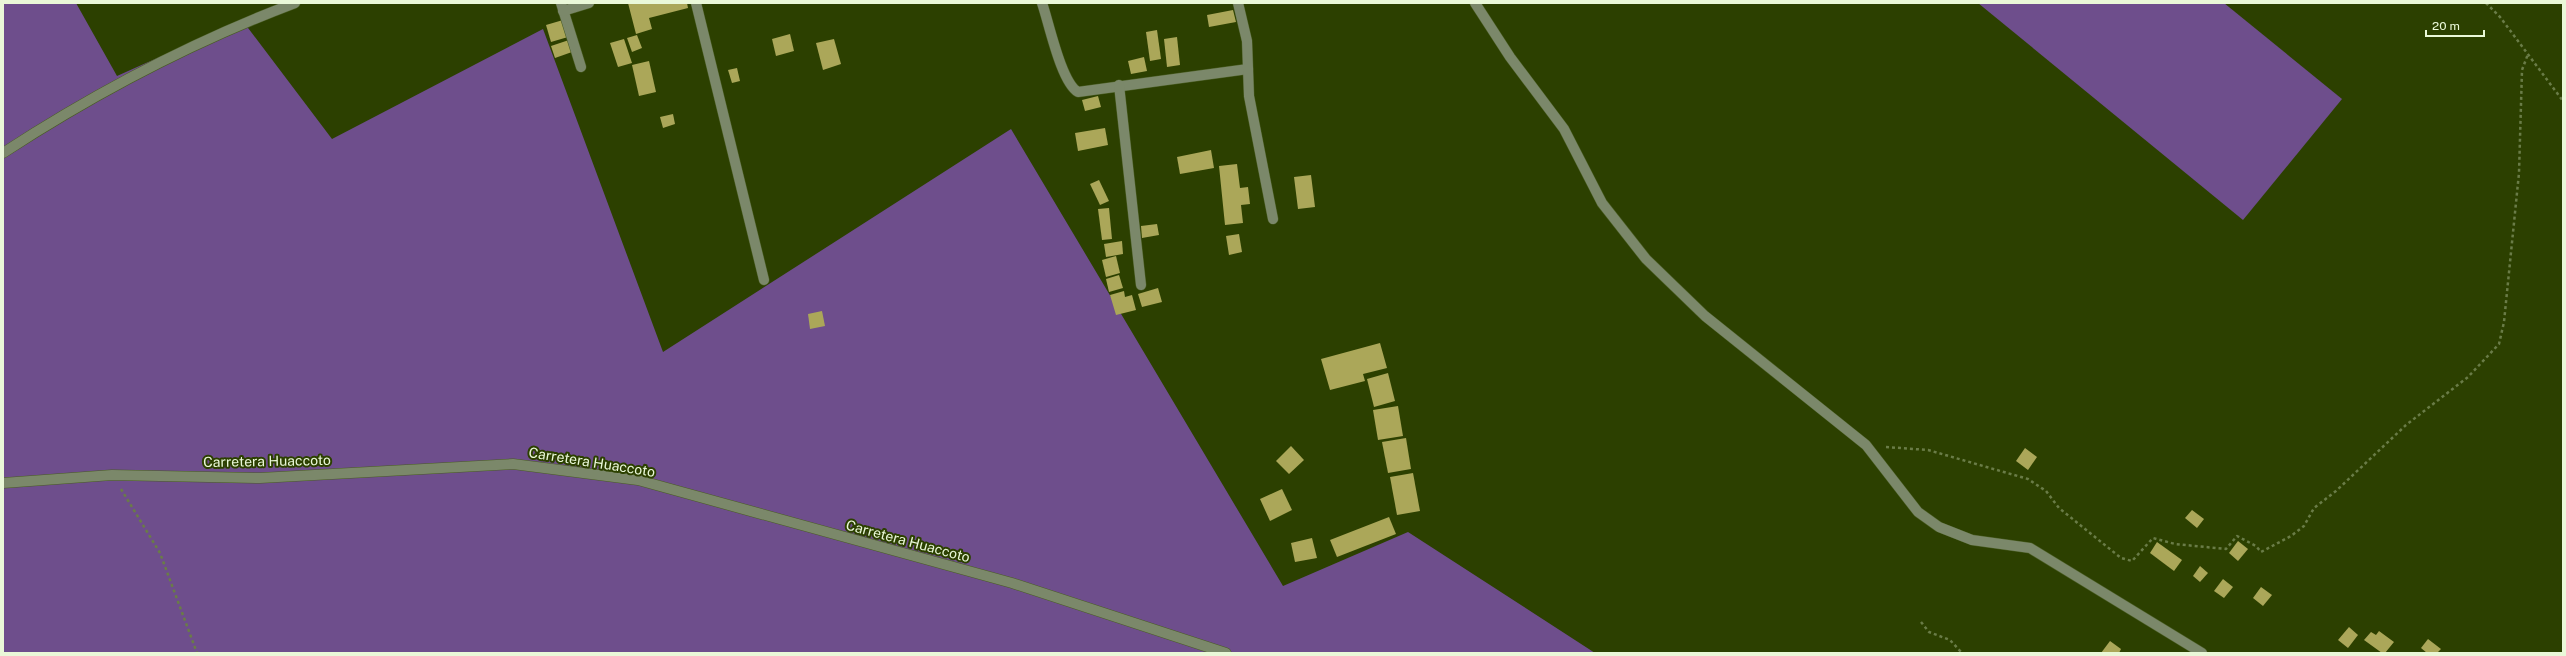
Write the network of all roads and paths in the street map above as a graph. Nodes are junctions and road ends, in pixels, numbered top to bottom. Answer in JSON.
{"nodes":[{"id":1,"x":295,"y":3,"type":"edge"},
{"id":2,"x":589,"y":3,"type":"edge"},
{"id":3,"x":696,"y":3,"type":"edge"},
{"id":4,"x":1042,"y":3,"type":"edge"},
{"id":5,"x":1238,"y":3,"type":"edge"},
{"id":6,"x":1475,"y":3,"type":"edge"},
{"id":7,"x":2486,"y":3,"type":"edge"},
{"id":8,"x":562,"y":7,"type":"edge"},
{"id":9,"x":2528,"y":54,"type":"junction"},
{"id":10,"x":581,"y":67,"type":"dead end"},
{"id":11,"x":1248,"y":69,"type":"junction"},
{"id":12,"x":1119,"y":85,"type":"junction"},
{"id":13,"x":2563,"y":101,"type":"edge"},
{"id":14,"x":3,"y":153,"type":"edge"},
{"id":15,"x":1273,"y":219,"type":"dead end"},
{"id":16,"x":764,"y":280,"type":"dead end"},
{"id":17,"x":1141,"y":284,"type":"dead end"},
{"id":18,"x":1866,"y":445,"type":"junction"},
{"id":19,"x":112,"y":475,"type":"junction"},
{"id":20,"x":3,"y":483,"type":"edge"},
{"id":21,"x":1921,"y":622,"type":"dead end"},
{"id":22,"x":197,"y":653,"type":"edge"},
{"id":23,"x":1226,"y":653,"type":"edge"},
{"id":24,"x":1962,"y":653,"type":"edge"},
{"id":25,"x":2202,"y":653,"type":"edge"}],
"edges":[{"from":1,"to":14,"type":"street"},
{"from":2,"to":8,"type":"street"},
{"from":3,"to":16,"type":"street"},
{"from":4,"to":12,"type":"street"},
{"from":5,"to":11,"type":"street"},
{"from":6,"to":18,"type":"street"},
{"from":7,"to":9,"type":"path"},
{"from":8,"to":10,"type":"street"},
{"from":9,"to":13,"type":"path"},
{"from":9,"to":18,"type":"path"},
{"from":11,"to":12,"type":"street"},
{"from":11,"to":15,"type":"street"},
{"from":12,"to":17,"type":"street"},
{"from":18,"to":25,"type":"street"},
{"from":19,"to":20,"type":"street","name":"Carretera Huaccoto"},
{"from":19,"to":22,"type":"path"},
{"from":19,"to":23,"type":"street","name":"Carretera Huaccoto"},
{"from":21,"to":24,"type":"path"}]}
